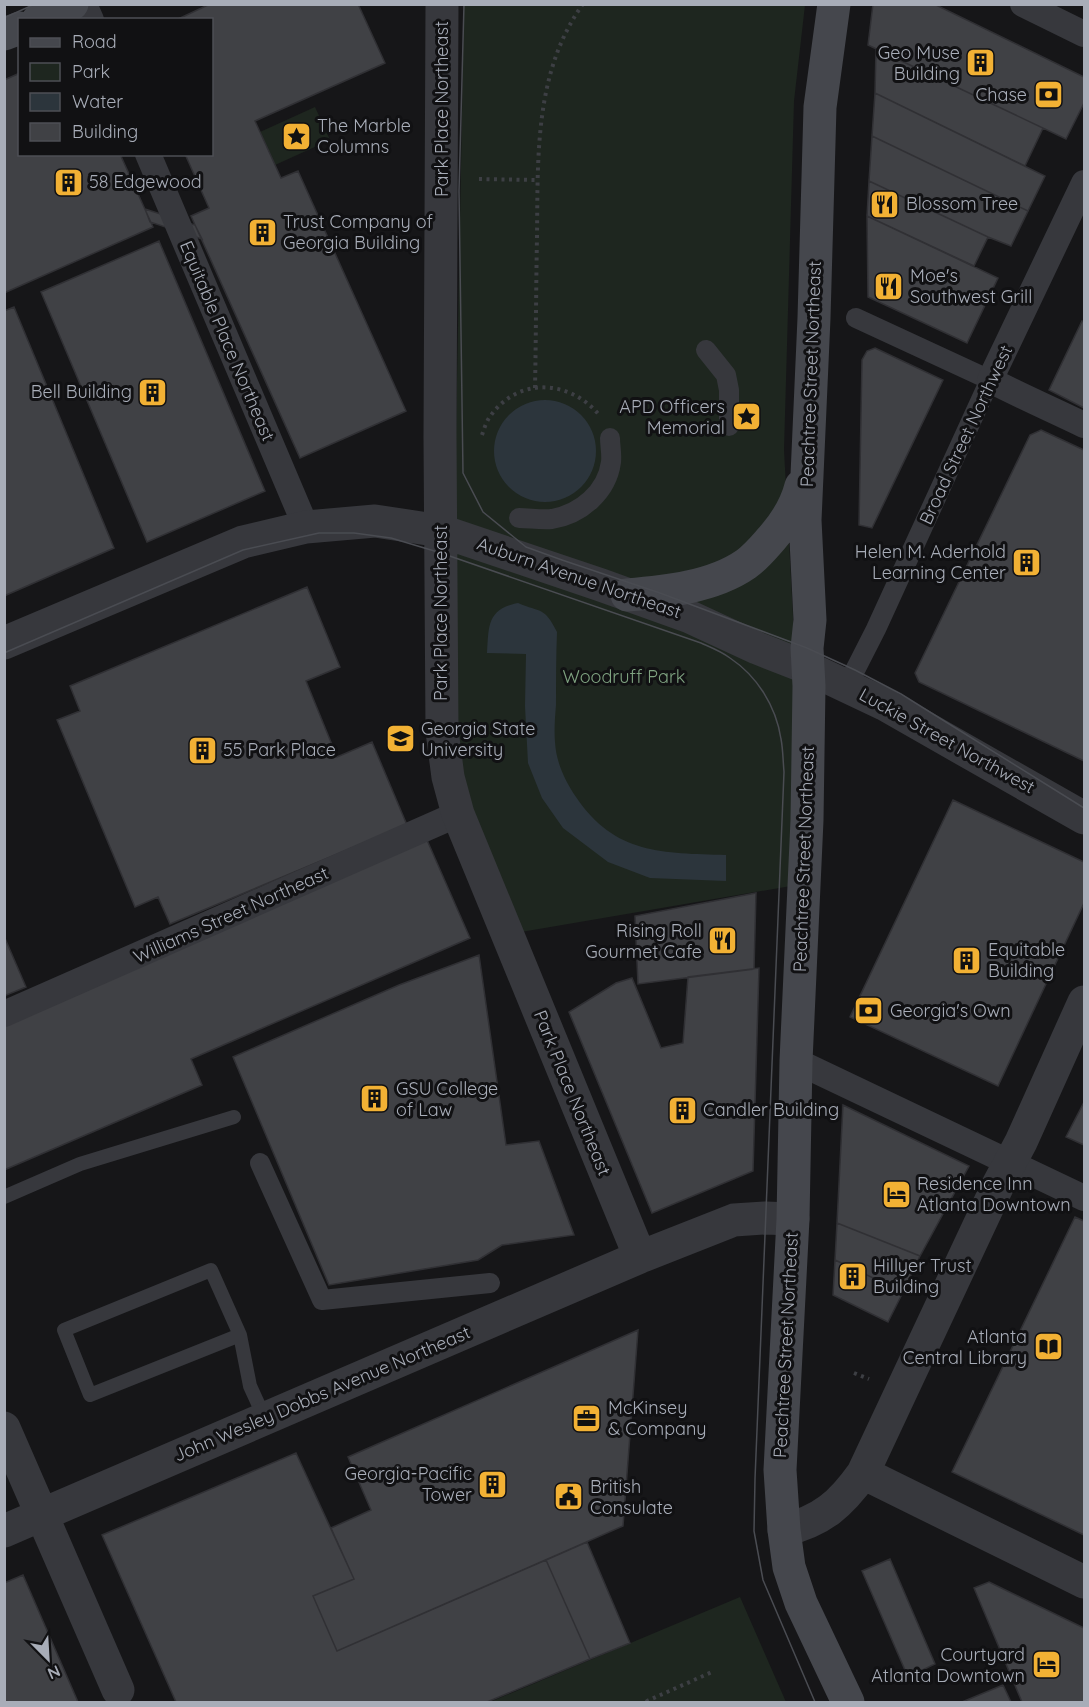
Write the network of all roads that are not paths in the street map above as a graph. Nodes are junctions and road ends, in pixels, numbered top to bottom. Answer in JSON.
{"nodes":[{"id":1,"x":72,"y":4,"type":"edge"},
{"id":2,"x":84,"y":4,"type":"edge"},
{"id":3,"x":442,"y":4,"type":"edge"},
{"id":4,"x":834,"y":4,"type":"edge"},
{"id":5,"x":1023,"y":4,"type":"edge"},
{"id":6,"x":43,"y":18,"type":"edge"},
{"id":7,"x":90,"y":18,"type":"edge"},
{"id":8,"x":1084,"y":34,"type":"edge"},
{"id":9,"x":149,"y":156,"type":"edge"},
{"id":10,"x":1084,"y":183,"type":"edge"},
{"id":11,"x":856,"y":318,"type":"dead end"},
{"id":12,"x":706,"y":350,"type":"dead end"},
{"id":13,"x":990,"y":380,"type":"junction"},
{"id":14,"x":1084,"y":425,"type":"edge"},
{"id":15,"x":729,"y":426,"type":"dead end"},
{"id":16,"x":610,"y":438,"type":"road end"},
{"id":17,"x":807,"y":464,"type":"junction"},
{"id":18,"x":519,"y":518,"type":"dead end"},
{"id":19,"x":306,"y":526,"type":"junction"},
{"id":20,"x":441,"y":531,"type":"junction"},
{"id":21,"x":627,"y":595,"type":"junction"},
{"id":22,"x":4,"y":643,"type":"edge"},
{"id":23,"x":808,"y":668,"type":"junction"},
{"id":24,"x":847,"y":686,"type":"junction"},
{"id":25,"x":458,"y":814,"type":"junction"},
{"id":26,"x":1084,"y":818,"type":"edge"},
{"id":27,"x":1084,"y":1002,"type":"edge"},
{"id":28,"x":4,"y":1014,"type":"edge"},
{"id":29,"x":796,"y":1061,"type":"junction"},
{"id":30,"x":234,"y":1117,"type":"dead end"},
{"id":31,"x":1009,"y":1161,"type":"junction"},
{"id":32,"x":261,"y":1163,"type":"dead end"},
{"id":33,"x":4,"y":1197,"type":"edge"},
{"id":34,"x":1084,"y":1197,"type":"edge"},
{"id":35,"x":793,"y":1219,"type":"junction"},
{"id":36,"x":640,"y":1257,"type":"junction"},
{"id":37,"x":490,"y":1283,"type":"dead end"},
{"id":38,"x":240,"y":1335,"type":"junction"},
{"id":39,"x":265,"y":1419,"type":"junction"},
{"id":40,"x":4,"y":1428,"type":"edge"},
{"id":41,"x":863,"y":1473,"type":"junction"},
{"id":42,"x":41,"y":1514,"type":"junction"},
{"id":43,"x":784,"y":1530,"type":"junction"},
{"id":44,"x":4,"y":1531,"type":"edge"},
{"id":45,"x":1084,"y":1582,"type":"edge"},
{"id":46,"x":117,"y":1690,"type":"dead end"},
{"id":47,"x":848,"y":1702,"type":"edge"}],
"edges":[{"from":1,"to":6,"type":"main road"},
{"from":2,"to":7,"type":"street"},
{"from":3,"to":20,"type":"street","name":"Park Place Northeast"},
{"from":4,"to":17,"type":"main road","name":"Peachtree Street Northeast"},
{"from":5,"to":8,"type":"street"},
{"from":9,"to":19,"type":"street","name":"Equitable Place Northeast"},
{"from":10,"to":13,"type":"street","name":"Broad Street Northwest"},
{"from":11,"to":13,"type":"street"},
{"from":12,"to":15,"type":"street"},
{"from":13,"to":14,"type":"street"},
{"from":13,"to":24,"type":"street","name":"Broad Street Northwest"},
{"from":16,"to":18,"type":"street"},
{"from":17,"to":21,"type":"main road"},
{"from":17,"to":23,"type":"main road","name":"Peachtree Street Northeast"},
{"from":19,"to":20,"type":"street","name":"Auburn Avenue Northeast"},
{"from":19,"to":22,"type":"street","name":"Auburn Avenue Northeast"},
{"from":20,"to":21,"type":"street","name":"Auburn Avenue Northeast"},
{"from":20,"to":25,"type":"street","name":"Park Place Northeast"},
{"from":21,"to":23,"type":"street","name":"Auburn Avenue Northeast"},
{"from":23,"to":24,"type":"street","name":"Luckie Street Northwest"},
{"from":23,"to":29,"type":"main road","name":"Peachtree Street Northeast"},
{"from":24,"to":26,"type":"street","name":"Luckie Street Northwest"},
{"from":25,"to":28,"type":"street","name":"Williams Street Northeast"},
{"from":25,"to":36,"type":"street","name":"Park Place Northeast"},
{"from":27,"to":31,"type":"street"},
{"from":29,"to":31,"type":"street"},
{"from":29,"to":35,"type":"main road","name":"Peachtree Street Northeast"},
{"from":30,"to":33,"type":"lane"},
{"from":31,"to":34,"type":"street"},
{"from":31,"to":41,"type":"street"},
{"from":32,"to":37,"type":"street"},
{"from":35,"to":36,"type":"street","name":"John Wesley Dobbs Avenue Northeast"},
{"from":35,"to":43,"type":"main road","name":"Peachtree Street Northeast"},
{"from":36,"to":39,"type":"street","name":"John Wesley Dobbs Avenue Northeast"},
{"from":38,"to":38,"type":"lane"},
{"from":38,"to":39,"type":"lane"},
{"from":39,"to":42,"type":"street","name":"John Wesley Dobbs Avenue Northeast"},
{"from":40,"to":42,"type":"street"},
{"from":41,"to":43,"type":"street"},
{"from":41,"to":45,"type":"street"},
{"from":42,"to":44,"type":"street","name":"John Wesley Dobbs Avenue Northeast"},
{"from":42,"to":46,"type":"street"},
{"from":43,"to":47,"type":"main road","name":"Peachtree Street Northeast"}]}
